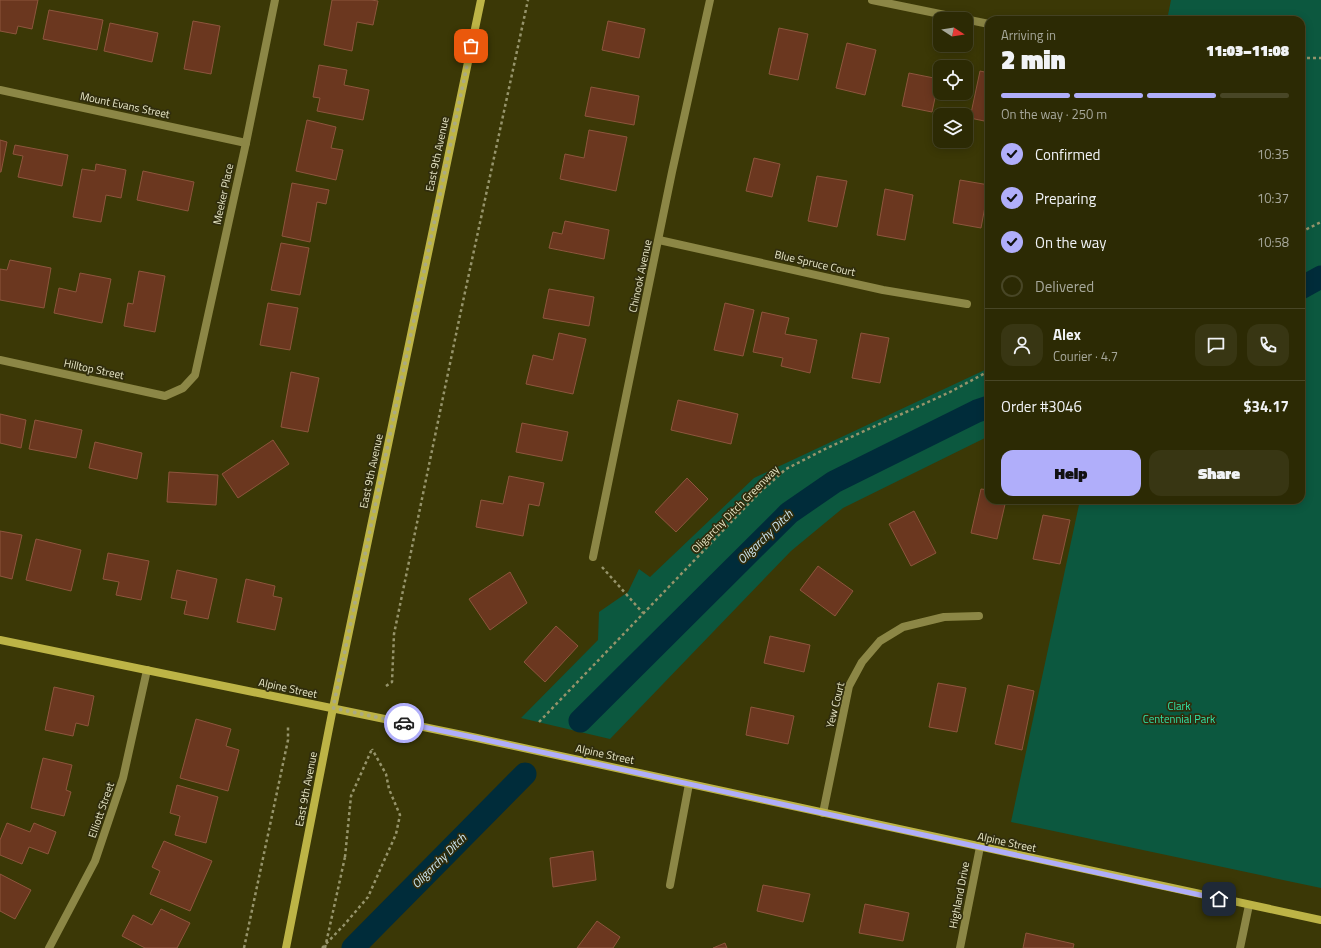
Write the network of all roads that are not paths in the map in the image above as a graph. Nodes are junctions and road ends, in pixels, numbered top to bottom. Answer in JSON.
{"nodes":[{"id":1,"x":275,"y":0,"type":"edge"},
{"id":2,"x":481,"y":0,"type":"edge"},
{"id":3,"x":710,"y":0,"type":"edge"},
{"id":4,"x":872,"y":0,"type":"edge"},
{"id":5,"x":985,"y":23,"type":"edge"},
{"id":6,"x":0,"y":90,"type":"edge"},
{"id":7,"x":246,"y":143,"type":"junction"},
{"id":8,"x":659,"y":240,"type":"junction"},
{"id":9,"x":967,"y":304,"type":"dead end"},
{"id":10,"x":0,"y":360,"type":"edge"},
{"id":11,"x":183,"y":388,"type":"joint"},
{"id":12,"x":593,"y":557,"type":"road end"},
{"id":13,"x":979,"y":616,"type":"dead end"},
{"id":14,"x":0,"y":640,"type":"edge"},
{"id":15,"x":147,"y":670,"type":"junction"},
{"id":16,"x":333,"y":708,"type":"junction"},
{"id":17,"x":689,"y":784,"type":"junction"},
{"id":18,"x":823,"y":812,"type":"junction"},
{"id":19,"x":980,"y":847,"type":"junction"},
{"id":20,"x":670,"y":885,"type":"dead end"},
{"id":21,"x":1249,"y":905,"type":"junction"},
{"id":22,"x":1321,"y":920,"type":"edge"},
{"id":23,"x":287,"y":946,"type":"edge"},
{"id":24,"x":50,"y":948,"type":"edge"},
{"id":25,"x":960,"y":948,"type":"edge"},
{"id":26,"x":1240,"y":948,"type":"edge"}],
"edges":[{"from":1,"to":7,"type":"street","name":"Meeker Place"},
{"from":2,"to":16,"type":"street","name":"East 9th Avenue"},
{"from":3,"to":8,"type":"street","name":"Chinook Avenue"},
{"from":4,"to":5,"type":"street"},
{"from":6,"to":7,"type":"street","name":"Mount Evans Street"},
{"from":7,"to":11,"type":"street","name":"Meeker Place"},
{"from":8,"to":9,"type":"street","name":"Blue Spruce Court"},
{"from":8,"to":12,"type":"street","name":"Chinook Avenue"},
{"from":10,"to":11,"type":"street","name":"Hilltop Street"},
{"from":13,"to":18,"type":"street","name":"Yew Court"},
{"from":14,"to":15,"type":"street","name":"Alpine Street"},
{"from":15,"to":16,"type":"street","name":"Alpine Street"},
{"from":15,"to":24,"type":"street","name":"Elliott Street"},
{"from":16,"to":17,"type":"street","name":"Alpine Street"},
{"from":16,"to":23,"type":"street","name":"East 9th Avenue"},
{"from":17,"to":18,"type":"street","name":"Alpine Street"},
{"from":17,"to":20,"type":"street"},
{"from":18,"to":19,"type":"street","name":"Alpine Street"},
{"from":19,"to":21,"type":"street","name":"Alpine Street"},
{"from":19,"to":25,"type":"street","name":"Highland Drive"},
{"from":21,"to":22,"type":"street","name":"Alpine Street"},
{"from":21,"to":26,"type":"street"}]}
